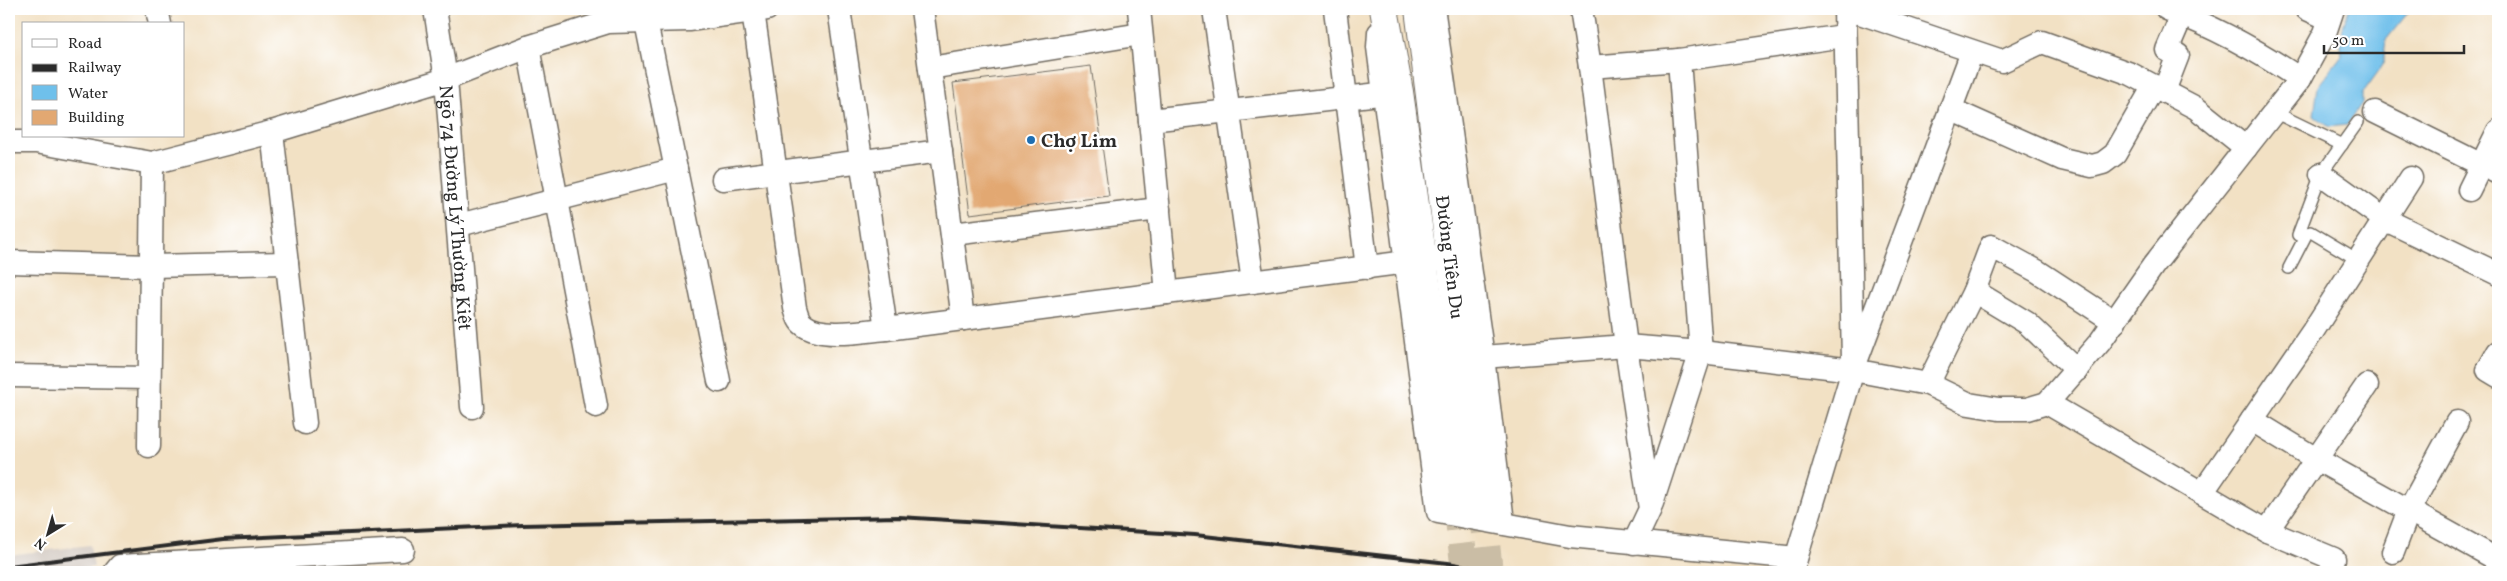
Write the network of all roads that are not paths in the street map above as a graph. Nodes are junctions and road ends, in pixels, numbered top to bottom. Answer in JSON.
{"nodes":[{"id":1,"x":156,"y":9,"type":"edge"},
{"id":2,"x":435,"y":9,"type":"edge"},
{"id":3,"x":839,"y":9,"type":"edge"},
{"id":4,"x":922,"y":9,"type":"edge"},
{"id":5,"x":1139,"y":9,"type":"edge"},
{"id":6,"x":1214,"y":9,"type":"edge"},
{"id":7,"x":1335,"y":9,"type":"edge"},
{"id":8,"x":1383,"y":9,"type":"edge"},
{"id":9,"x":1419,"y":9,"type":"edge"},
{"id":10,"x":1429,"y":9,"type":"edge"},
{"id":11,"x":1581,"y":9,"type":"edge"},
{"id":12,"x":1847,"y":9,"type":"edge"},
{"id":13,"x":2307,"y":9,"type":"edge"},
{"id":14,"x":760,"y":10,"type":"edge"},
{"id":15,"x":2175,"y":12,"type":"edge"},
{"id":16,"x":2331,"y":14,"type":"edge"},
{"id":17,"x":658,"y":17,"type":"edge"},
{"id":18,"x":159,"y":22,"type":"edge"},
{"id":19,"x":1141,"y":34,"type":"junction"},
{"id":20,"x":1844,"y":36,"type":"junction"},
{"id":21,"x":528,"y":47,"type":"junction"},
{"id":22,"x":1972,"y":52,"type":"junction"},
{"id":23,"x":1679,"y":60,"type":"junction"},
{"id":24,"x":1590,"y":67,"type":"junction"},
{"id":25,"x":930,"y":68,"type":"junction"},
{"id":26,"x":446,"y":79,"type":"junction"},
{"id":27,"x":2300,"y":79,"type":"junction"},
{"id":28,"x":2159,"y":89,"type":"junction"},
{"id":29,"x":1391,"y":94,"type":"junction"},
{"id":30,"x":1346,"y":99,"type":"junction"},
{"id":31,"x":1950,"y":109,"type":"junction"},
{"id":32,"x":1228,"y":111,"type":"junction"},
{"id":33,"x":2274,"y":112,"type":"junction"},
{"id":34,"x":2367,"y":117,"type":"joint"},
{"id":35,"x":1150,"y":120,"type":"junction"},
{"id":36,"x":2498,"y":131,"type":"edge"},
{"id":37,"x":272,"y":132,"type":"junction"},
{"id":38,"x":9,"y":142,"type":"edge"},
{"id":39,"x":2342,"y":145,"type":"junction"},
{"id":40,"x":184,"y":146,"type":"edge"},
{"id":41,"x":2246,"y":148,"type":"junction"},
{"id":42,"x":941,"y":151,"type":"junction"},
{"id":43,"x":861,"y":161,"type":"junction"},
{"id":44,"x":152,"y":162,"type":"junction"},
{"id":45,"x":676,"y":169,"type":"junction"},
{"id":46,"x":2489,"y":170,"type":"edge"},
{"id":47,"x":776,"y":172,"type":"junction"},
{"id":48,"x":2321,"y":174,"type":"junction"},
{"id":49,"x":2411,"y":178,"type":"dead end"},
{"id":50,"x":723,"y":179,"type":"dead end"},
{"id":51,"x":2469,"y":190,"type":"dead end"},
{"id":52,"x":557,"y":199,"type":"junction"},
{"id":53,"x":1158,"y":209,"type":"junction"},
{"id":54,"x":2384,"y":220,"type":"junction"},
{"id":55,"x":459,"y":225,"type":"junction"},
{"id":56,"x":2307,"y":233,"type":"junction"},
{"id":57,"x":952,"y":234,"type":"junction"},
{"id":58,"x":1452,"y":256,"type":"junction"},
{"id":59,"x":2358,"y":260,"type":"junction"},
{"id":60,"x":1414,"y":261,"type":"junction"},
{"id":61,"x":9,"y":262,"type":"edge"},
{"id":62,"x":287,"y":263,"type":"junction"},
{"id":63,"x":151,"y":266,"type":"junction"},
{"id":64,"x":1367,"y":268,"type":"junction"},
{"id":65,"x":2289,"y":268,"type":"dead end"},
{"id":66,"x":2498,"y":274,"type":"edge"},
{"id":67,"x":1253,"y":282,"type":"junction"},
{"id":68,"x":1974,"y":291,"type":"junction"},
{"id":69,"x":1167,"y":293,"type":"junction"},
{"id":70,"x":963,"y":320,"type":"junction"},
{"id":71,"x":2114,"y":322,"type":"junction"},
{"id":72,"x":886,"y":329,"type":"junction"},
{"id":73,"x":1626,"y":346,"type":"junction"},
{"id":74,"x":1701,"y":352,"type":"junction"},
{"id":75,"x":2498,"y":352,"type":"edge"},
{"id":76,"x":1483,"y":357,"type":"junction"},
{"id":77,"x":1853,"y":370,"type":"junction"},
{"id":78,"x":2077,"y":370,"type":"junction"},
{"id":79,"x":9,"y":376,"type":"edge"},
{"id":80,"x":2498,"y":376,"type":"edge"},
{"id":81,"x":149,"y":378,"type":"junction"},
{"id":82,"x":719,"y":381,"type":"dead end"},
{"id":83,"x":1928,"y":384,"type":"junction"},
{"id":84,"x":2367,"y":385,"type":"dead end"},
{"id":85,"x":2047,"y":403,"type":"junction"},
{"id":86,"x":596,"y":406,"type":"dead end"},
{"id":87,"x":472,"y":407,"type":"dead end"},
{"id":88,"x":2252,"y":420,"type":"junction"},
{"id":89,"x":2457,"y":422,"type":"dead end"},
{"id":90,"x":305,"y":423,"type":"dead end"},
{"id":91,"x":149,"y":446,"type":"dead end"},
{"id":92,"x":2316,"y":459,"type":"junction"},
{"id":93,"x":2202,"y":493,"type":"junction"},
{"id":94,"x":1650,"y":509,"type":"junction"},
{"id":95,"x":2409,"y":510,"type":"junction"},
{"id":96,"x":1503,"y":522,"type":"junction"},
{"id":97,"x":2267,"y":531,"type":"junction"},
{"id":98,"x":1634,"y":543,"type":"junction"},
{"id":99,"x":402,"y":550,"type":"dead end"},
{"id":100,"x":2392,"y":552,"type":"dead end"},
{"id":101,"x":2334,"y":559,"type":"dead end"},
{"id":102,"x":2498,"y":560,"type":"edge"},
{"id":103,"x":1794,"y":565,"type":"edge"},
{"id":104,"x":115,"y":572,"type":"edge"}],
"edges":[{"from":1,"to":18,"type":"street"},
{"from":2,"to":26,"type":"street","name":"Ngõ 74 Đường Lý Thường Kiệt"},
{"from":3,"to":43,"type":"street"},
{"from":4,"to":25,"type":"street"},
{"from":5,"to":19,"type":"street"},
{"from":6,"to":32,"type":"street"},
{"from":7,"to":30,"type":"street"},
{"from":8,"to":29,"type":"main road","name":"Đường Tiên Du"},
{"from":9,"to":58,"type":"main road","name":"Đường Tiên Du"},
{"from":10,"to":76,"type":"street"},
{"from":11,"to":24,"type":"street"},
{"from":12,"to":20,"type":"street"},
{"from":12,"to":22,"type":"street"},
{"from":13,"to":16,"type":"street"},
{"from":14,"to":17,"type":"street"},
{"from":14,"to":47,"type":"street"},
{"from":15,"to":27,"type":"street"},
{"from":15,"to":28,"type":"street"},
{"from":16,"to":27,"type":"street"},
{"from":17,"to":21,"type":"street"},
{"from":17,"to":45,"type":"street"},
{"from":19,"to":25,"type":"street"},
{"from":19,"to":35,"type":"street"},
{"from":20,"to":23,"type":"street"},
{"from":20,"to":77,"type":"street"},
{"from":21,"to":26,"type":"street"},
{"from":21,"to":52,"type":"street"},
{"from":22,"to":28,"type":"street"},
{"from":22,"to":31,"type":"street"},
{"from":23,"to":24,"type":"street"},
{"from":23,"to":74,"type":"street"},
{"from":24,"to":73,"type":"street"},
{"from":25,"to":42,"type":"street"},
{"from":26,"to":37,"type":"street"},
{"from":26,"to":55,"type":"street","name":"Ngõ 74 Đường Lý Thường Kiệt"},
{"from":27,"to":33,"type":"street"},
{"from":28,"to":31,"type":"street"},
{"from":28,"to":41,"type":"street"},
{"from":29,"to":30,"type":"street"},
{"from":29,"to":60,"type":"main road","name":"Đường Tiên Du"},
{"from":30,"to":32,"type":"street"},
{"from":30,"to":64,"type":"street"},
{"from":31,"to":77,"type":"street"},
{"from":32,"to":35,"type":"street"},
{"from":32,"to":67,"type":"street"},
{"from":33,"to":39,"type":"lane"},
{"from":33,"to":41,"type":"street"},
{"from":34,"to":39,"type":"lane"},
{"from":34,"to":46,"type":"street"},
{"from":35,"to":53,"type":"street"},
{"from":36,"to":46,"type":"street"},
{"from":37,"to":40,"type":"street"},
{"from":37,"to":62,"type":"street"},
{"from":38,"to":44,"type":"street"},
{"from":39,"to":48,"type":"lane"},
{"from":40,"to":44,"type":"street"},
{"from":41,"to":71,"type":"street"},
{"from":42,"to":43,"type":"street"},
{"from":42,"to":57,"type":"street"},
{"from":43,"to":47,"type":"street"},
{"from":43,"to":72,"type":"street"},
{"from":44,"to":63,"type":"street"},
{"from":45,"to":52,"type":"street"},
{"from":45,"to":82,"type":"street"},
{"from":46,"to":51,"type":"street"},
{"from":47,"to":50,"type":"street"},
{"from":47,"to":72,"type":"street"},
{"from":48,"to":54,"type":"street"},
{"from":48,"to":56,"type":"lane"},
{"from":49,"to":54,"type":"street"},
{"from":52,"to":55,"type":"street"},
{"from":52,"to":86,"type":"street"},
{"from":53,"to":57,"type":"street"},
{"from":53,"to":69,"type":"street"},
{"from":54,"to":59,"type":"street"},
{"from":54,"to":66,"type":"street"},
{"from":55,"to":87,"type":"street","name":"Ngõ 74 Đường Lý Thường Kiệt"},
{"from":56,"to":59,"type":"lane"},
{"from":56,"to":65,"type":"lane"},
{"from":57,"to":70,"type":"street"},
{"from":58,"to":60,"type":"street"},
{"from":58,"to":60,"type":"main road","name":"Đường Tiên Du"},
{"from":59,"to":88,"type":"street"},
{"from":60,"to":64,"type":"street"},
{"from":60,"to":96,"type":"street"},
{"from":61,"to":63,"type":"street"},
{"from":62,"to":63,"type":"street"},
{"from":62,"to":90,"type":"street"},
{"from":63,"to":81,"type":"street"},
{"from":64,"to":67,"type":"street"},
{"from":67,"to":69,"type":"street"},
{"from":68,"to":71,"type":"street"},
{"from":68,"to":78,"type":"street"},
{"from":68,"to":83,"type":"street"},
{"from":69,"to":70,"type":"street"},
{"from":70,"to":72,"type":"street"},
{"from":71,"to":78,"type":"street"},
{"from":73,"to":74,"type":"street"},
{"from":73,"to":76,"type":"street"},
{"from":73,"to":94,"type":"street"},
{"from":74,"to":77,"type":"street"},
{"from":74,"to":94,"type":"street"},
{"from":75,"to":80,"type":"street"},
{"from":76,"to":96,"type":"street"},
{"from":77,"to":83,"type":"street"},
{"from":77,"to":103,"type":"street"},
{"from":78,"to":85,"type":"street"},
{"from":79,"to":81,"type":"street"},
{"from":81,"to":91,"type":"street"},
{"from":83,"to":85,"type":"street"},
{"from":84,"to":92,"type":"street"},
{"from":85,"to":93,"type":"street"},
{"from":88,"to":92,"type":"street"},
{"from":88,"to":93,"type":"street"},
{"from":89,"to":95,"type":"street"},
{"from":92,"to":95,"type":"street"},
{"from":92,"to":97,"type":"street"},
{"from":93,"to":97,"type":"street"},
{"from":94,"to":98,"type":"street"},
{"from":95,"to":100,"type":"street"},
{"from":95,"to":102,"type":"street"},
{"from":96,"to":98,"type":"street"},
{"from":97,"to":101,"type":"street"},
{"from":98,"to":103,"type":"street"},
{"from":99,"to":104,"type":"street"}]}
